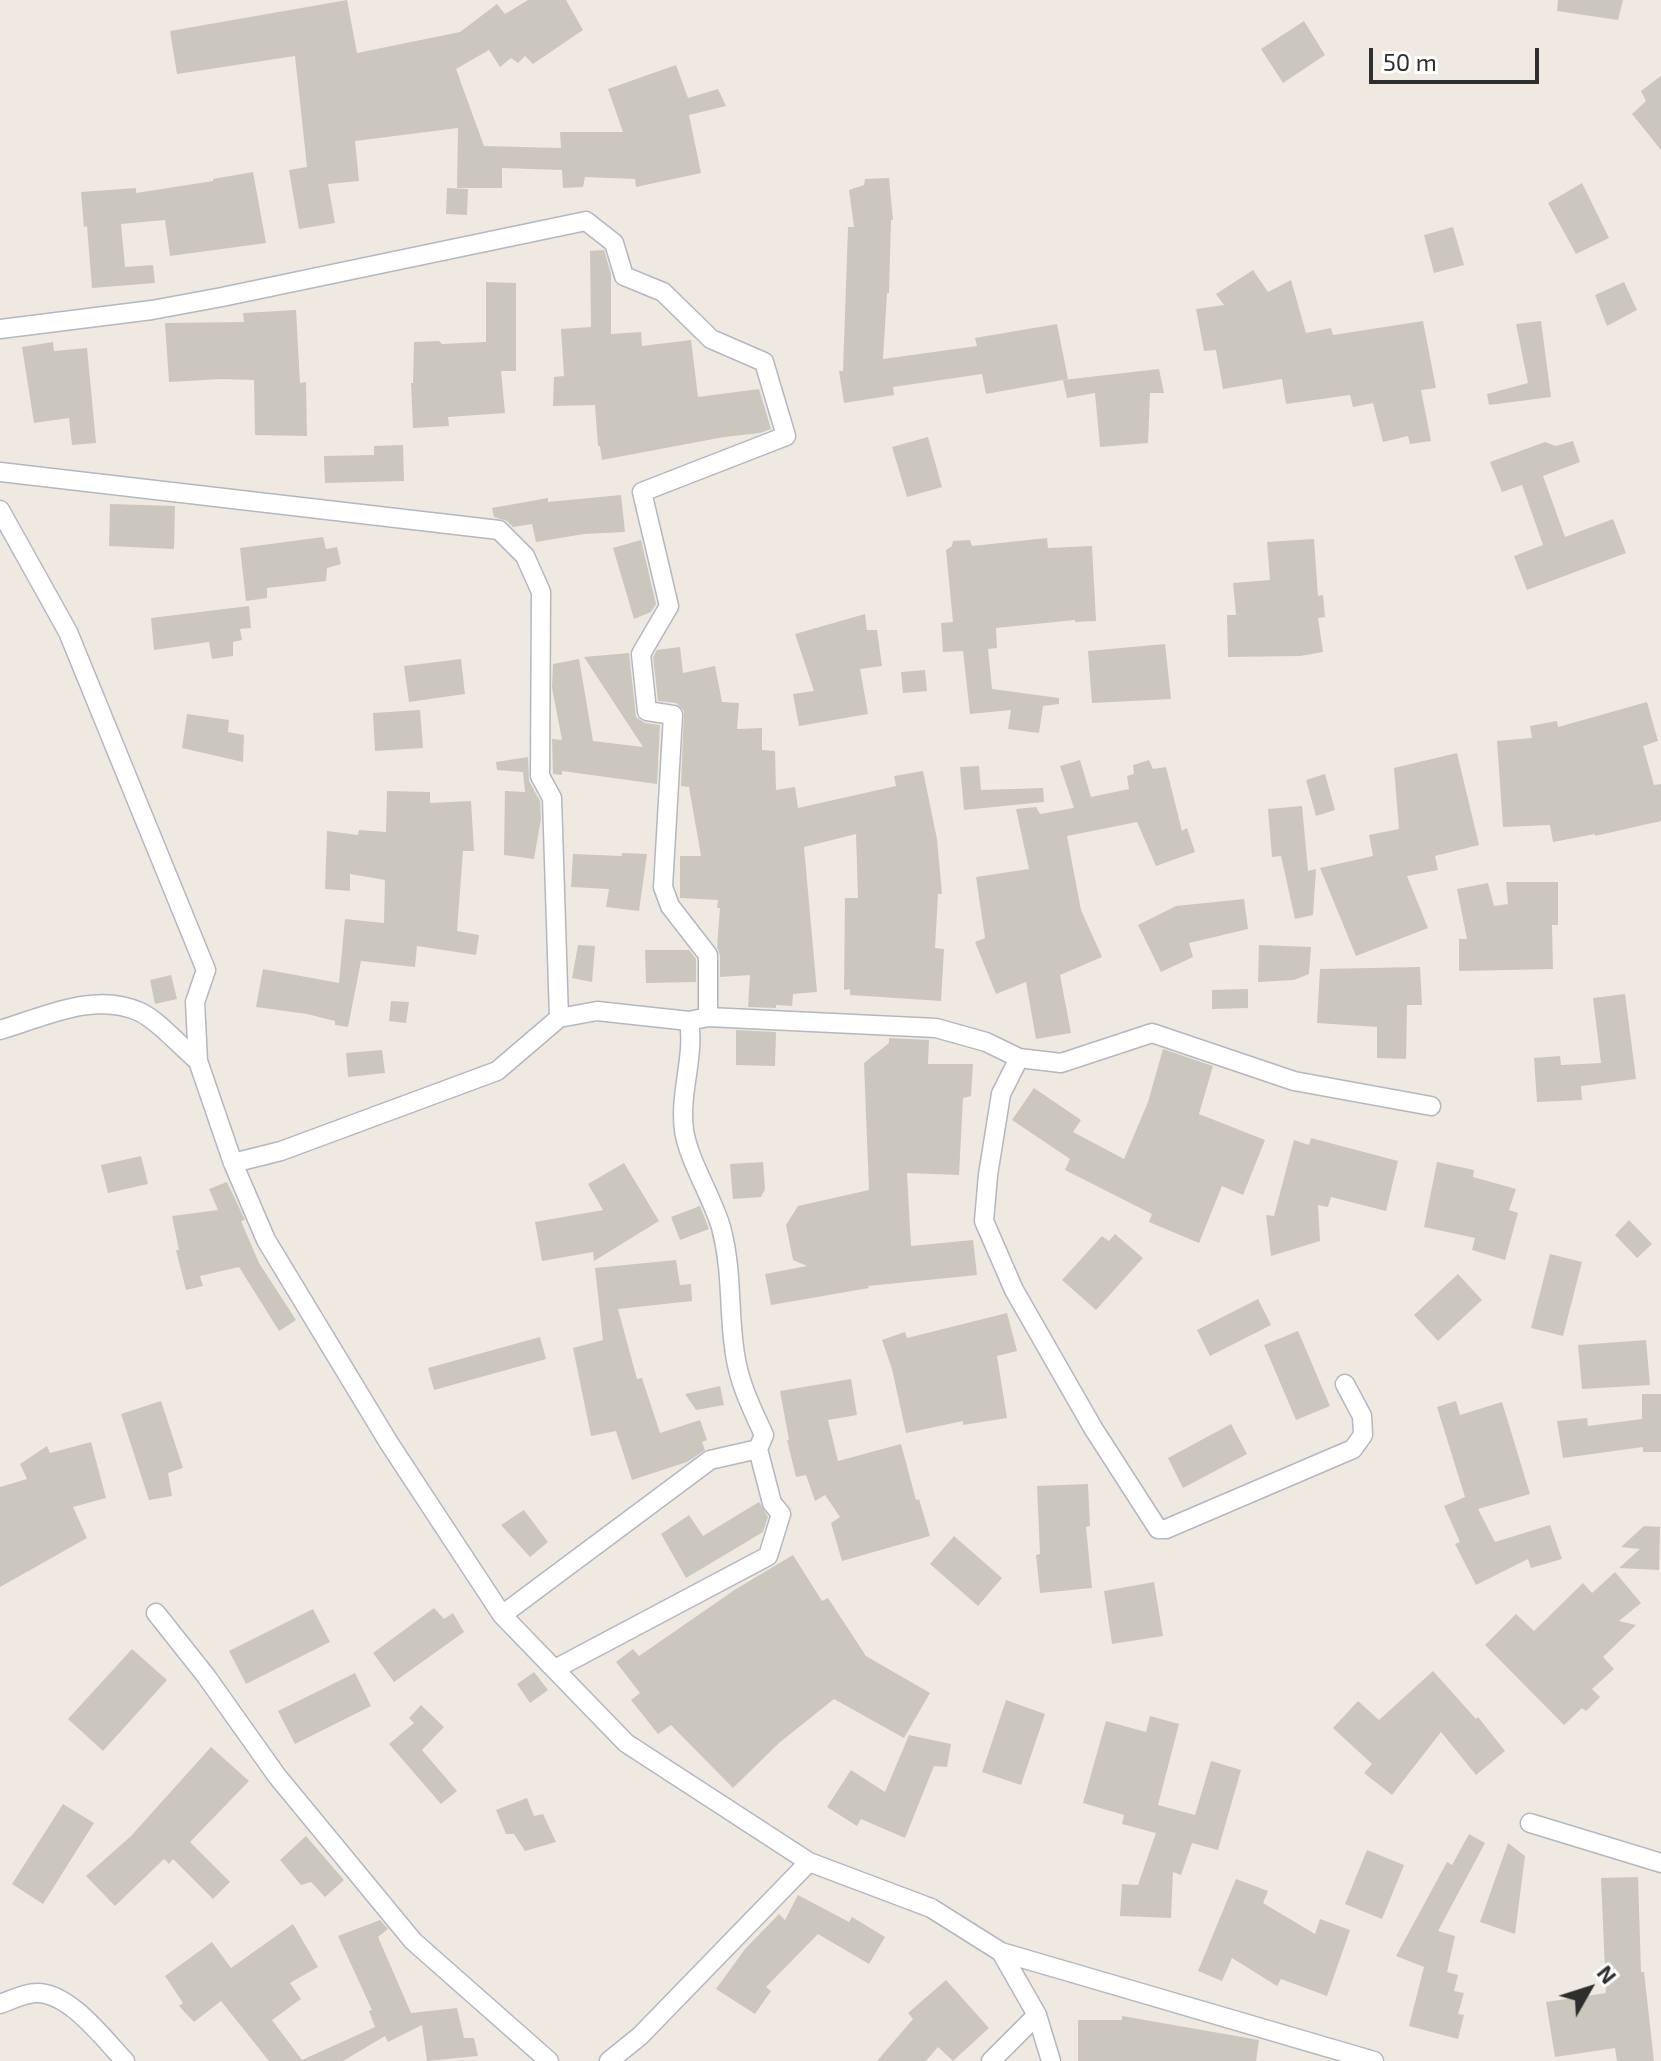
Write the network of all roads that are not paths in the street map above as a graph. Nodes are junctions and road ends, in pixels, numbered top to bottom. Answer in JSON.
{"nodes":[{"id":1,"x":0,"y":329,"type":"edge"},
{"id":2,"x":0,"y":472,"type":"edge"},
{"id":3,"x":0,"y":510,"type":"edge"},
{"id":4,"x":559,"y":1018,"type":"junction"},
{"id":5,"x":698,"y":1019,"type":"junction"},
{"id":6,"x":0,"y":1030,"type":"edge"},
{"id":7,"x":1019,"y":1058,"type":"junction"},
{"id":8,"x":198,"y":1061,"type":"junction"},
{"id":9,"x":1431,"y":1106,"type":"dead end"},
{"id":10,"x":233,"y":1163,"type":"junction"},
{"id":11,"x":1345,"y":1384,"type":"dead end"},
{"id":12,"x":758,"y":1449,"type":"junction"},
{"id":13,"x":156,"y":1613,"type":"dead end"},
{"id":14,"x":502,"y":1615,"type":"junction"},
{"id":15,"x":555,"y":1669,"type":"junction"},
{"id":16,"x":1530,"y":1823,"type":"dead end"},
{"id":17,"x":809,"y":1862,"type":"junction"},
{"id":18,"x":1661,"y":1863,"type":"edge"},
{"id":19,"x":1001,"y":1952,"type":"junction"},
{"id":20,"x":0,"y":2004,"type":"edge"},
{"id":21,"x":1037,"y":2015,"type":"junction"},
{"id":22,"x":1350,"y":2058,"type":"edge"},
{"id":23,"x":125,"y":2061,"type":"edge"},
{"id":24,"x":549,"y":2061,"type":"edge"},
{"id":25,"x":609,"y":2061,"type":"edge"},
{"id":26,"x":991,"y":2061,"type":"edge"},
{"id":27,"x":1051,"y":2061,"type":"edge"},
{"id":28,"x":1374,"y":2061,"type":"edge"}],
"edges":[{"from":1,"to":5,"type":"street"},
{"from":2,"to":4,"type":"street"},
{"from":3,"to":8,"type":"street"},
{"from":4,"to":5,"type":"street"},
{"from":4,"to":10,"type":"street"},
{"from":5,"to":7,"type":"street"},
{"from":5,"to":12,"type":"street"},
{"from":6,"to":8,"type":"street"},
{"from":7,"to":9,"type":"street"},
{"from":7,"to":11,"type":"street"},
{"from":8,"to":10,"type":"street"},
{"from":10,"to":14,"type":"street"},
{"from":12,"to":14,"type":"street"},
{"from":12,"to":15,"type":"street"},
{"from":13,"to":24,"type":"street"},
{"from":14,"to":15,"type":"street"},
{"from":15,"to":17,"type":"street"},
{"from":16,"to":18,"type":"street"},
{"from":17,"to":19,"type":"street"},
{"from":17,"to":25,"type":"street"},
{"from":19,"to":21,"type":"street"},
{"from":19,"to":22,"type":"street"},
{"from":20,"to":23,"type":"street"},
{"from":21,"to":26,"type":"street"},
{"from":21,"to":27,"type":"street"},
{"from":22,"to":28,"type":"street"}]}
